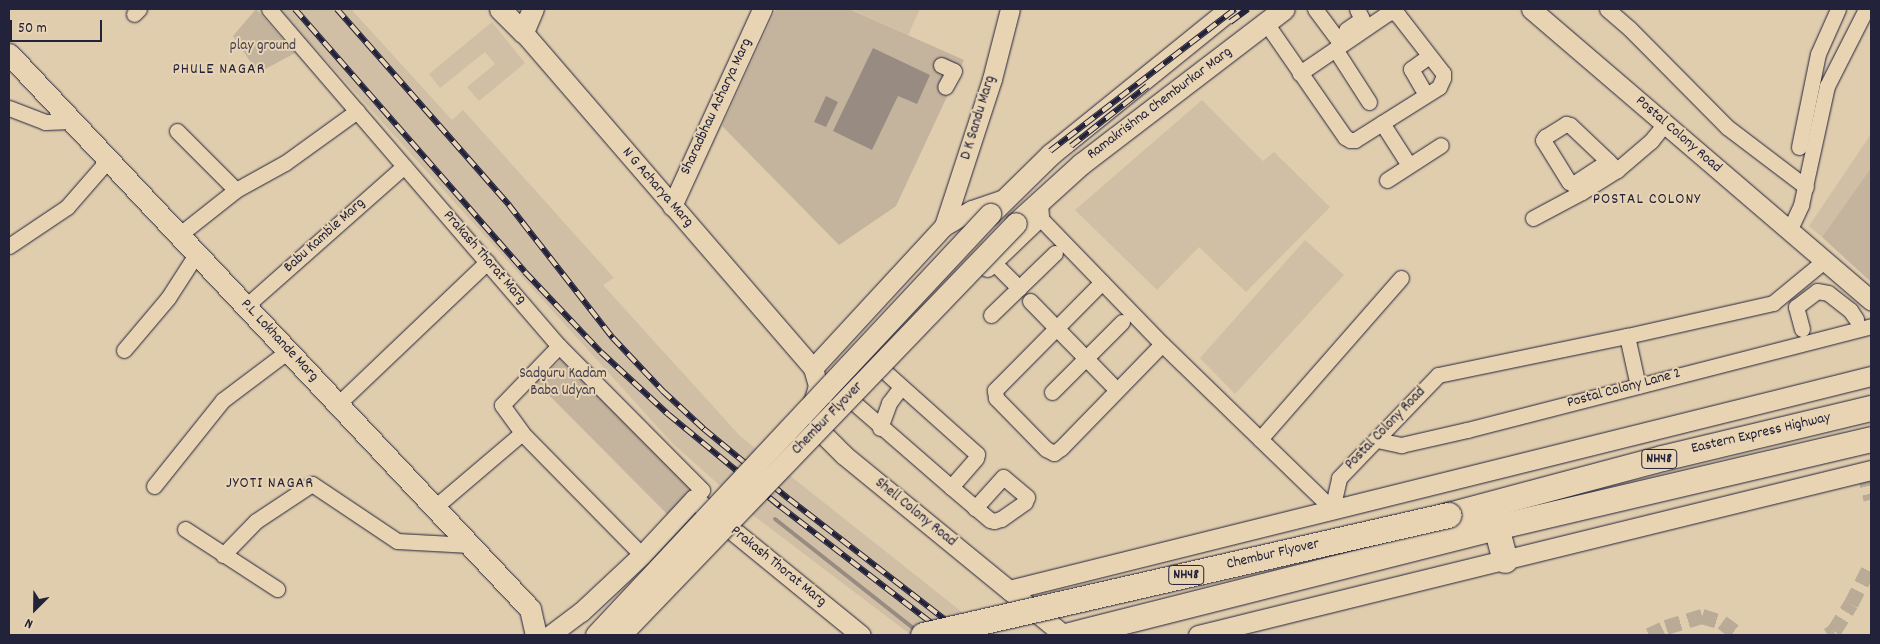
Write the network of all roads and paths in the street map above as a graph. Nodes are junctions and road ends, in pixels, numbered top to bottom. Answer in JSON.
{"nodes":[{"id":1,"x":269,"y":9,"type":"edge"},
{"id":2,"x":533,"y":9,"type":"edge"},
{"id":3,"x":762,"y":9,"type":"edge"},
{"id":4,"x":1010,"y":9,"type":"edge"},
{"id":5,"x":1230,"y":9,"type":"edge"},
{"id":6,"x":1315,"y":9,"type":"edge"},
{"id":7,"x":1357,"y":9,"type":"edge"},
{"id":8,"x":1531,"y":9,"type":"edge"},
{"id":9,"x":1607,"y":9,"type":"edge"},
{"id":10,"x":1838,"y":9,"type":"edge"},
{"id":11,"x":1866,"y":9,"type":"edge"},
{"id":12,"x":1278,"y":13,"type":"edge"},
{"id":13,"x":511,"y":17,"type":"edge"},
{"id":14,"x":1337,"y":44,"type":"junction"},
{"id":15,"x":9,"y":54,"type":"edge"},
{"id":16,"x":1429,"y":56,"type":"junction"},
{"id":17,"x":942,"y":65,"type":"dead end"},
{"id":18,"x":1300,"y":72,"type":"junction"},
{"id":19,"x":945,"y":87,"type":"dead end"},
{"id":20,"x":1422,"y":88,"type":"dead end"},
{"id":21,"x":1369,"y":102,"type":"dead end"},
{"id":22,"x":9,"y":108,"type":"edge"},
{"id":23,"x":357,"y":111,"type":"junction"},
{"id":24,"x":72,"y":121,"type":"junction"},
{"id":25,"x":1382,"y":123,"type":"junction"},
{"id":26,"x":1665,"y":124,"type":"junction"},
{"id":27,"x":177,"y":131,"type":"dead end"},
{"id":28,"x":1441,"y":145,"type":"dead end"},
{"id":29,"x":1799,"y":147,"type":"dead end"},
{"id":30,"x":108,"y":160,"type":"junction"},
{"id":31,"x":404,"y":166,"type":"junction"},
{"id":32,"x":1410,"y":166,"type":"junction"},
{"id":33,"x":1387,"y":180,"type":"dead end"},
{"id":34,"x":1806,"y":187,"type":"junction"},
{"id":35,"x":236,"y":190,"type":"junction"},
{"id":36,"x":672,"y":206,"type":"junction"},
{"id":37,"x":997,"y":206,"type":"junction"},
{"id":38,"x":1038,"y":210,"type":"junction"},
{"id":39,"x":1533,"y":218,"type":"dead end"},
{"id":40,"x":944,"y":226,"type":"junction"},
{"id":41,"x":1789,"y":230,"type":"junction"},
{"id":42,"x":179,"y":235,"type":"junction"},
{"id":43,"x":9,"y":246,"type":"edge"},
{"id":44,"x":196,"y":253,"type":"junction"},
{"id":45,"x":1055,"y":253,"type":"dead end"},
{"id":46,"x":1824,"y":261,"type":"junction"},
{"id":47,"x":487,"y":262,"type":"junction"},
{"id":48,"x":993,"y":262,"type":"junction"},
{"id":49,"x":1842,"y":276,"type":"junction"},
{"id":50,"x":1401,"y":278,"type":"dead end"},
{"id":51,"x":1102,"y":282,"type":"junction"},
{"id":52,"x":1019,"y":288,"type":"junction"},
{"id":53,"x":1828,"y":292,"type":"junction"},
{"id":54,"x":1795,"y":297,"type":"junction"},
{"id":55,"x":1871,"y":300,"type":"edge"},
{"id":56,"x":1030,"y":301,"type":"dead end"},
{"id":57,"x":246,"y":306,"type":"junction"},
{"id":58,"x":991,"y":315,"type":"dead end"},
{"id":59,"x":1856,"y":319,"type":"dead end"},
{"id":60,"x":1122,"y":322,"type":"dead end"},
{"id":61,"x":1871,"y":326,"type":"edge"},
{"id":62,"x":1057,"y":328,"type":"junction"},
{"id":63,"x":1802,"y":329,"type":"dead end"},
{"id":64,"x":1628,"y":336,"type":"junction"},
{"id":65,"x":1162,"y":344,"type":"junction"},
{"id":66,"x":559,"y":346,"type":"junction"},
{"id":67,"x":124,"y":350,"type":"dead end"},
{"id":68,"x":288,"y":351,"type":"junction"},
{"id":69,"x":1086,"y":358,"type":"junction"},
{"id":70,"x":814,"y":368,"type":"junction"},
{"id":71,"x":883,"y":370,"type":"junction"},
{"id":72,"x":1871,"y":376,"type":"edge"},
{"id":73,"x":1638,"y":386,"type":"junction"},
{"id":74,"x":901,"y":387,"type":"junction"},
{"id":75,"x":1117,"y":390,"type":"junction"},
{"id":76,"x":1052,"y":392,"type":"dead end"},
{"id":77,"x":852,"y":401,"type":"junction"},
{"id":78,"x":338,"y":404,"type":"junction"},
{"id":79,"x":1871,"y":408,"type":"edge"},
{"id":80,"x":880,"y":428,"type":"junction"},
{"id":81,"x":821,"y":432,"type":"junction"},
{"id":82,"x":522,"y":433,"type":"junction"},
{"id":83,"x":1260,"y":439,"type":"junction"},
{"id":84,"x":1871,"y":439,"type":"edge"},
{"id":85,"x":1376,"y":440,"type":"junction"},
{"id":86,"x":1871,"y":470,"type":"edge"},
{"id":87,"x":154,"y":486,"type":"dead end"},
{"id":88,"x":950,"y":487,"type":"junction"},
{"id":89,"x":694,"y":499,"type":"junction"},
{"id":90,"x":436,"y":508,"type":"junction"},
{"id":91,"x":975,"y":508,"type":"dead end"},
{"id":92,"x":1332,"y":509,"type":"junction"},
{"id":93,"x":1448,"y":514,"type":"joint"},
{"id":94,"x":1496,"y":527,"type":"junction"},
{"id":95,"x":185,"y":529,"type":"dead end"},
{"id":96,"x":1462,"y":536,"type":"joint"},
{"id":97,"x":470,"y":545,"type":"junction"},
{"id":98,"x":223,"y":555,"type":"junction"},
{"id":99,"x":642,"y":555,"type":"junction"},
{"id":100,"x":1506,"y":560,"type":"junction"},
{"id":101,"x":277,"y":589,"type":"dead end"},
{"id":102,"x":1009,"y":590,"type":"junction"},
{"id":103,"x":536,"y":635,"type":"edge"},
{"id":104,"x":550,"y":635,"type":"edge"},
{"id":105,"x":596,"y":635,"type":"edge"},
{"id":106,"x":620,"y":635,"type":"edge"},
{"id":107,"x":861,"y":635,"type":"edge"},
{"id":108,"x":923,"y":635,"type":"edge"},
{"id":109,"x":1064,"y":635,"type":"edge"},
{"id":110,"x":1069,"y":635,"type":"edge"},
{"id":111,"x":1198,"y":635,"type":"edge"}],
"edges":[{"from":1,"to":23,"type":"street","name":"Prakash Thorat Marg"},
{"from":2,"to":13,"type":"main road"},
{"from":3,"to":36,"type":"street","name":"Sharadbhau Acharya Marg"},
{"from":4,"to":40,"type":"street","name":"D K Sandu Marg"},
{"from":5,"to":37,"type":"main road","name":"Ramakrishna Chemburkar Marg"},
{"from":6,"to":14,"type":"street"},
{"from":7,"to":14,"type":"street"},
{"from":8,"to":26,"type":"street","name":"Postal Colony Road"},
{"from":9,"to":34,"type":"street"},
{"from":10,"to":29,"type":"street"},
{"from":11,"to":34,"type":"street"},
{"from":12,"to":18,"type":"street"},
{"from":12,"to":38,"type":"main road","name":"Ramakrishna Chemburkar Marg"},
{"from":13,"to":36,"type":"street","name":"N G Acharya Marg"},
{"from":14,"to":16,"type":"street"},
{"from":14,"to":18,"type":"street"},
{"from":14,"to":21,"type":"street"},
{"from":15,"to":24,"type":"main road","name":"P.L. Lokhande Marg"},
{"from":16,"to":20,"type":"street"},
{"from":16,"to":25,"type":"street"},
{"from":17,"to":19,"type":"street"},
{"from":18,"to":25,"type":"street"},
{"from":22,"to":24,"type":"street"},
{"from":23,"to":31,"type":"street","name":"Prakash Thorat Marg"},
{"from":23,"to":35,"type":"street"},
{"from":24,"to":30,"type":"main road","name":"P.L. Lokhande Marg"},
{"from":25,"to":32,"type":"street"},
{"from":26,"to":39,"type":"street"},
{"from":26,"to":41,"type":"street","name":"Postal Colony Road"},
{"from":27,"to":35,"type":"street"},
{"from":28,"to":32,"type":"street"},
{"from":30,"to":42,"type":"main road","name":"P.L. Lokhande Marg"},
{"from":30,"to":43,"type":"street"},
{"from":31,"to":47,"type":"street","name":"Prakash Thorat Marg"},
{"from":31,"to":57,"type":"street","name":"Babu Kamble Marg"},
{"from":32,"to":33,"type":"street"},
{"from":34,"to":41,"type":"street"},
{"from":35,"to":42,"type":"street"},
{"from":36,"to":70,"type":"street","name":"N G Acharya Marg"},
{"from":37,"to":40,"type":"street"},
{"from":37,"to":105,"type":"main road","name":"Chembur Flyover","bridge":true},
{"from":38,"to":48,"type":"street"},
{"from":38,"to":51,"type":"street"},
{"from":38,"to":106,"type":"main road","name":"Chembur Flyover","bridge":true},
{"from":40,"to":70,"type":"street"},
{"from":41,"to":46,"type":"street","name":"Postal Colony Road"},
{"from":42,"to":44,"type":"main road","name":"P.L. Lokhande Marg"},
{"from":44,"to":57,"type":"main road","name":"P.L. Lokhande Marg"},
{"from":44,"to":67,"type":"street"},
{"from":45,"to":52,"type":"street"},
{"from":46,"to":49,"type":"street","name":"Postal Colony Road"},
{"from":46,"to":54,"type":"street","name":"Postal Colony Road"},
{"from":47,"to":66,"type":"street","name":"Prakash Thorat Marg"},
{"from":47,"to":78,"type":"street"},
{"from":48,"to":52,"type":"street"},
{"from":48,"to":71,"type":"street"},
{"from":49,"to":53,"type":"street"},
{"from":49,"to":55,"type":"street","name":"Postal Colony Road"},
{"from":50,"to":83,"type":"street"},
{"from":51,"to":62,"type":"street"},
{"from":51,"to":65,"type":"street"},
{"from":52,"to":58,"type":"street"},
{"from":53,"to":54,"type":"street"},
{"from":53,"to":59,"type":"street"},
{"from":54,"to":63,"type":"street"},
{"from":54,"to":64,"type":"street","name":"Postal Colony Road"},
{"from":56,"to":62,"type":"street"},
{"from":57,"to":68,"type":"main road","name":"P.L. Lokhande Marg"},
{"from":60,"to":69,"type":"street"},
{"from":61,"to":73,"type":"street","name":"Postal Colony Lane 2"},
{"from":62,"to":69,"type":"street"},
{"from":62,"to":75,"type":"street"},
{"from":64,"to":73,"type":"street"},
{"from":64,"to":85,"type":"street","name":"Postal Colony Road"},
{"from":65,"to":75,"type":"street"},
{"from":65,"to":83,"type":"street"},
{"from":66,"to":82,"type":"street"},
{"from":66,"to":89,"type":"street","name":"Prakash Thorat Marg"},
{"from":68,"to":78,"type":"main road","name":"P.L. Lokhande Marg"},
{"from":68,"to":87,"type":"street"},
{"from":69,"to":75,"type":"street"},
{"from":69,"to":76,"type":"street"},
{"from":70,"to":81,"type":"street","name":"Shell Colony Road"},
{"from":71,"to":74,"type":"street"},
{"from":71,"to":77,"type":"street"},
{"from":72,"to":92,"type":"street"},
{"from":73,"to":85,"type":"street","name":"Postal Colony Lane 2"},
{"from":74,"to":80,"type":"street"},
{"from":74,"to":88,"type":"street"},
{"from":77,"to":80,"type":"street"},
{"from":77,"to":81,"type":"street"},
{"from":78,"to":90,"type":"main road","name":"P.L. Lokhande Marg"},
{"from":79,"to":93,"type":"highway","name":"Eastern Express Highway","number":"NH48"},
{"from":80,"to":88,"type":"street"},
{"from":81,"to":102,"type":"street","name":"Shell Colony Road"},
{"from":82,"to":90,"type":"street"},
{"from":82,"to":99,"type":"street"},
{"from":83,"to":92,"type":"street"},
{"from":84,"to":94,"type":"highway","name":"Eastern Express Highway","number":"NH48"},
{"from":85,"to":92,"type":"street","name":"Postal Colony Road"},
{"from":86,"to":100,"type":"street"},
{"from":88,"to":91,"type":"street"},
{"from":89,"to":99,"type":"street"},
{"from":89,"to":107,"type":"street","name":"Prakash Thorat Marg"},
{"from":90,"to":97,"type":"main road","name":"P.L. Lokhande Marg"},
{"from":92,"to":102,"type":"street"},
{"from":93,"to":108,"type":"highway","name":"Chembur Flyover","number":"NH48","bridge":true},
{"from":94,"to":96,"type":"highway","name":"Eastern Express Highway","number":"NH48"},
{"from":94,"to":100,"type":"highway"},
{"from":95,"to":98,"type":"street"},
{"from":96,"to":110,"type":"highway","name":"Chembur Flyover","number":"NH48"},
{"from":97,"to":98,"type":"street"},
{"from":97,"to":103,"type":"main road","name":"P.L. Lokhande Marg"},
{"from":98,"to":101,"type":"street"},
{"from":99,"to":104,"type":"street"},
{"from":100,"to":111,"type":"street"},
{"from":102,"to":109,"type":"street","name":"Shell Colony Road"}]}
